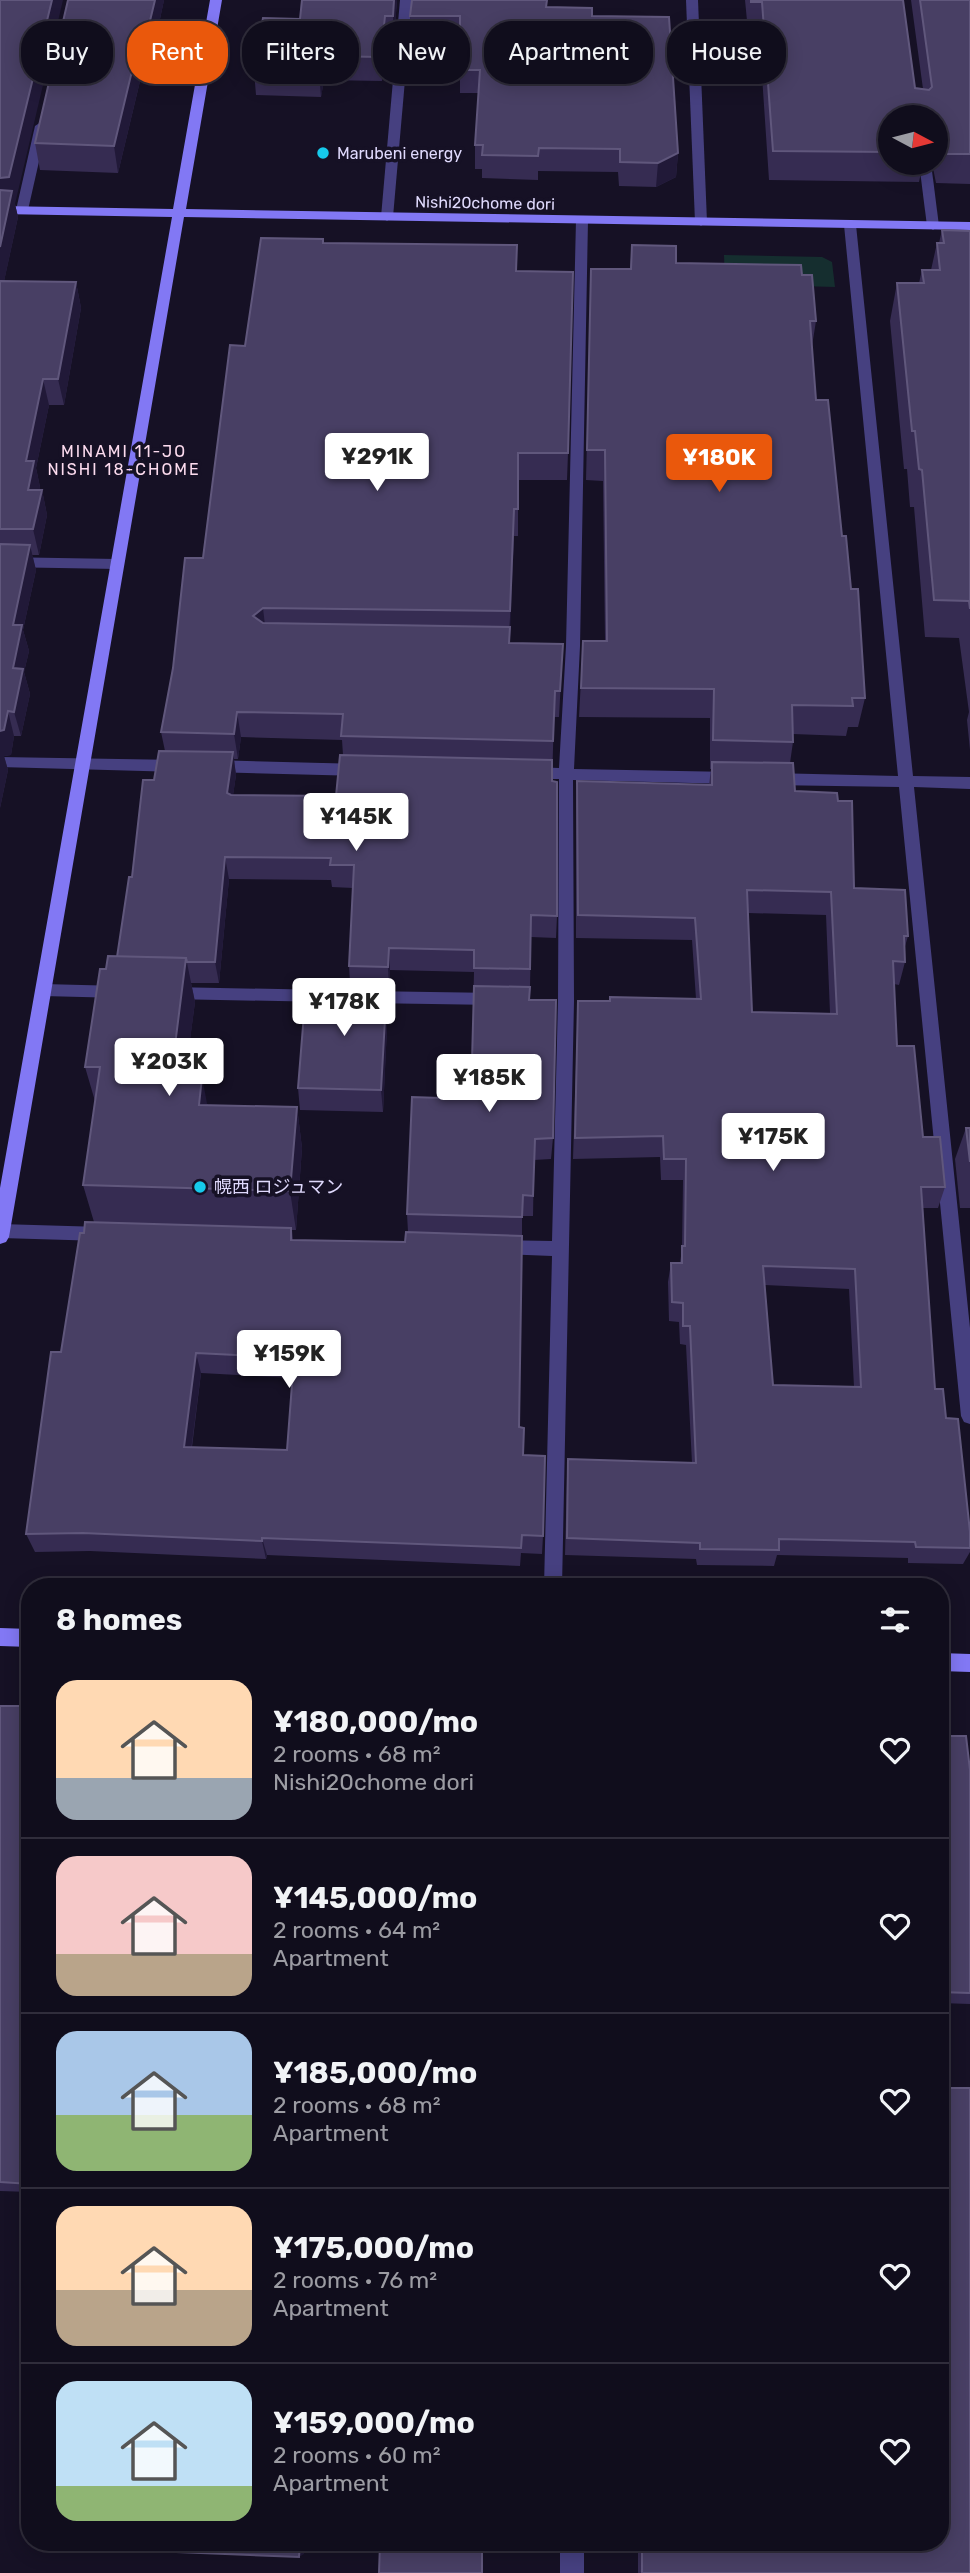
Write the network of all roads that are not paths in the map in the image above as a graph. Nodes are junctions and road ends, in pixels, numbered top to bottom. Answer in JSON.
{"nodes":[{"id":1,"x":216,"y":0,"type":"edge"},
{"id":2,"x":406,"y":0,"type":"edge"},
{"id":3,"x":692,"y":0,"type":"edge"},
{"id":4,"x":46,"y":107,"type":"edge"},
{"id":5,"x":927,"y":175,"type":"edge"},
{"id":6,"x":0,"y":210,"type":"edge"},
{"id":7,"x":22,"y":210,"type":"junction"},
{"id":8,"x":178,"y":213,"type":"junction"},
{"id":9,"x":387,"y":217,"type":"junction"},
{"id":10,"x":582,"y":220,"type":"junction"},
{"id":11,"x":701,"y":222,"type":"junction"},
{"id":12,"x":850,"y":225,"type":"junction"},
{"id":13,"x":933,"y":226,"type":"junction"},
{"id":14,"x":970,"y":226,"type":"edge"},
{"id":15,"x":0,"y":562,"type":"edge"},
{"id":16,"x":117,"y":564,"type":"junction"},
{"id":17,"x":0,"y":762,"type":"edge"},
{"id":18,"x":82,"y":764,"type":"junction"},
{"id":19,"x":375,"y":770,"type":"edge"},
{"id":20,"x":512,"y":773,"type":"edge"},
{"id":21,"x":566,"y":774,"type":"junction"},
{"id":22,"x":908,"y":782,"type":"junction"},
{"id":23,"x":970,"y":783,"type":"edge"},
{"id":24,"x":43,"y":990,"type":"junction"},
{"id":25,"x":511,"y":1000,"type":"edge"},
{"id":26,"x":1,"y":1234,"type":"edge"},
{"id":27,"x":119,"y":1235,"type":"edge"},
{"id":28,"x":477,"y":1246,"type":"edge"},
{"id":29,"x":560,"y":1249,"type":"junction"},
{"id":30,"x":970,"y":1416,"type":"edge"},
{"id":31,"x":553,"y":1578,"type":"edge"},
{"id":32,"x":0,"y":1637,"type":"edge"},
{"id":33,"x":21,"y":1638,"type":"edge"},
{"id":34,"x":949,"y":1662,"type":"edge"},
{"id":35,"x":970,"y":1663,"type":"edge"},
{"id":36,"x":572,"y":2551,"type":"edge"},
{"id":37,"x":572,"y":2573,"type":"edge"}],
"edges":[{"from":1,"to":8,"type":"street"},
{"from":2,"to":9,"type":"street"},
{"from":3,"to":11,"type":"street"},
{"from":4,"to":7,"type":"street"},
{"from":5,"to":13,"type":"street"},
{"from":6,"to":7,"type":"street","name":"Nishi20chome dori"},
{"from":7,"to":8,"type":"street","name":"Nishi20chome dori"},
{"from":8,"to":9,"type":"street","name":"Nishi20chome dori"},
{"from":8,"to":16,"type":"street"},
{"from":9,"to":10,"type":"street","name":"Nishi20chome dori"},
{"from":10,"to":11,"type":"street","name":"Nishi20chome dori"},
{"from":10,"to":21,"type":"street"},
{"from":11,"to":12,"type":"street","name":"Nishi20chome dori"},
{"from":12,"to":13,"type":"street","name":"Nishi20chome dori"},
{"from":12,"to":22,"type":"street"},
{"from":13,"to":14,"type":"street","name":"Nishi20chome dori"},
{"from":15,"to":16,"type":"street"},
{"from":16,"to":18,"type":"street"},
{"from":17,"to":18,"type":"street"},
{"from":18,"to":19,"type":"street"},
{"from":18,"to":24,"type":"street"},
{"from":20,"to":21,"type":"street"},
{"from":21,"to":22,"type":"street"},
{"from":21,"to":29,"type":"street"},
{"from":22,"to":23,"type":"street"},
{"from":22,"to":30,"type":"street"},
{"from":24,"to":25,"type":"street"},
{"from":24,"to":26,"type":"street"},
{"from":26,"to":27,"type":"street"},
{"from":28,"to":29,"type":"street"},
{"from":29,"to":31,"type":"street"},
{"from":32,"to":33,"type":"street"},
{"from":34,"to":35,"type":"street"},
{"from":36,"to":37,"type":"street"}]}
